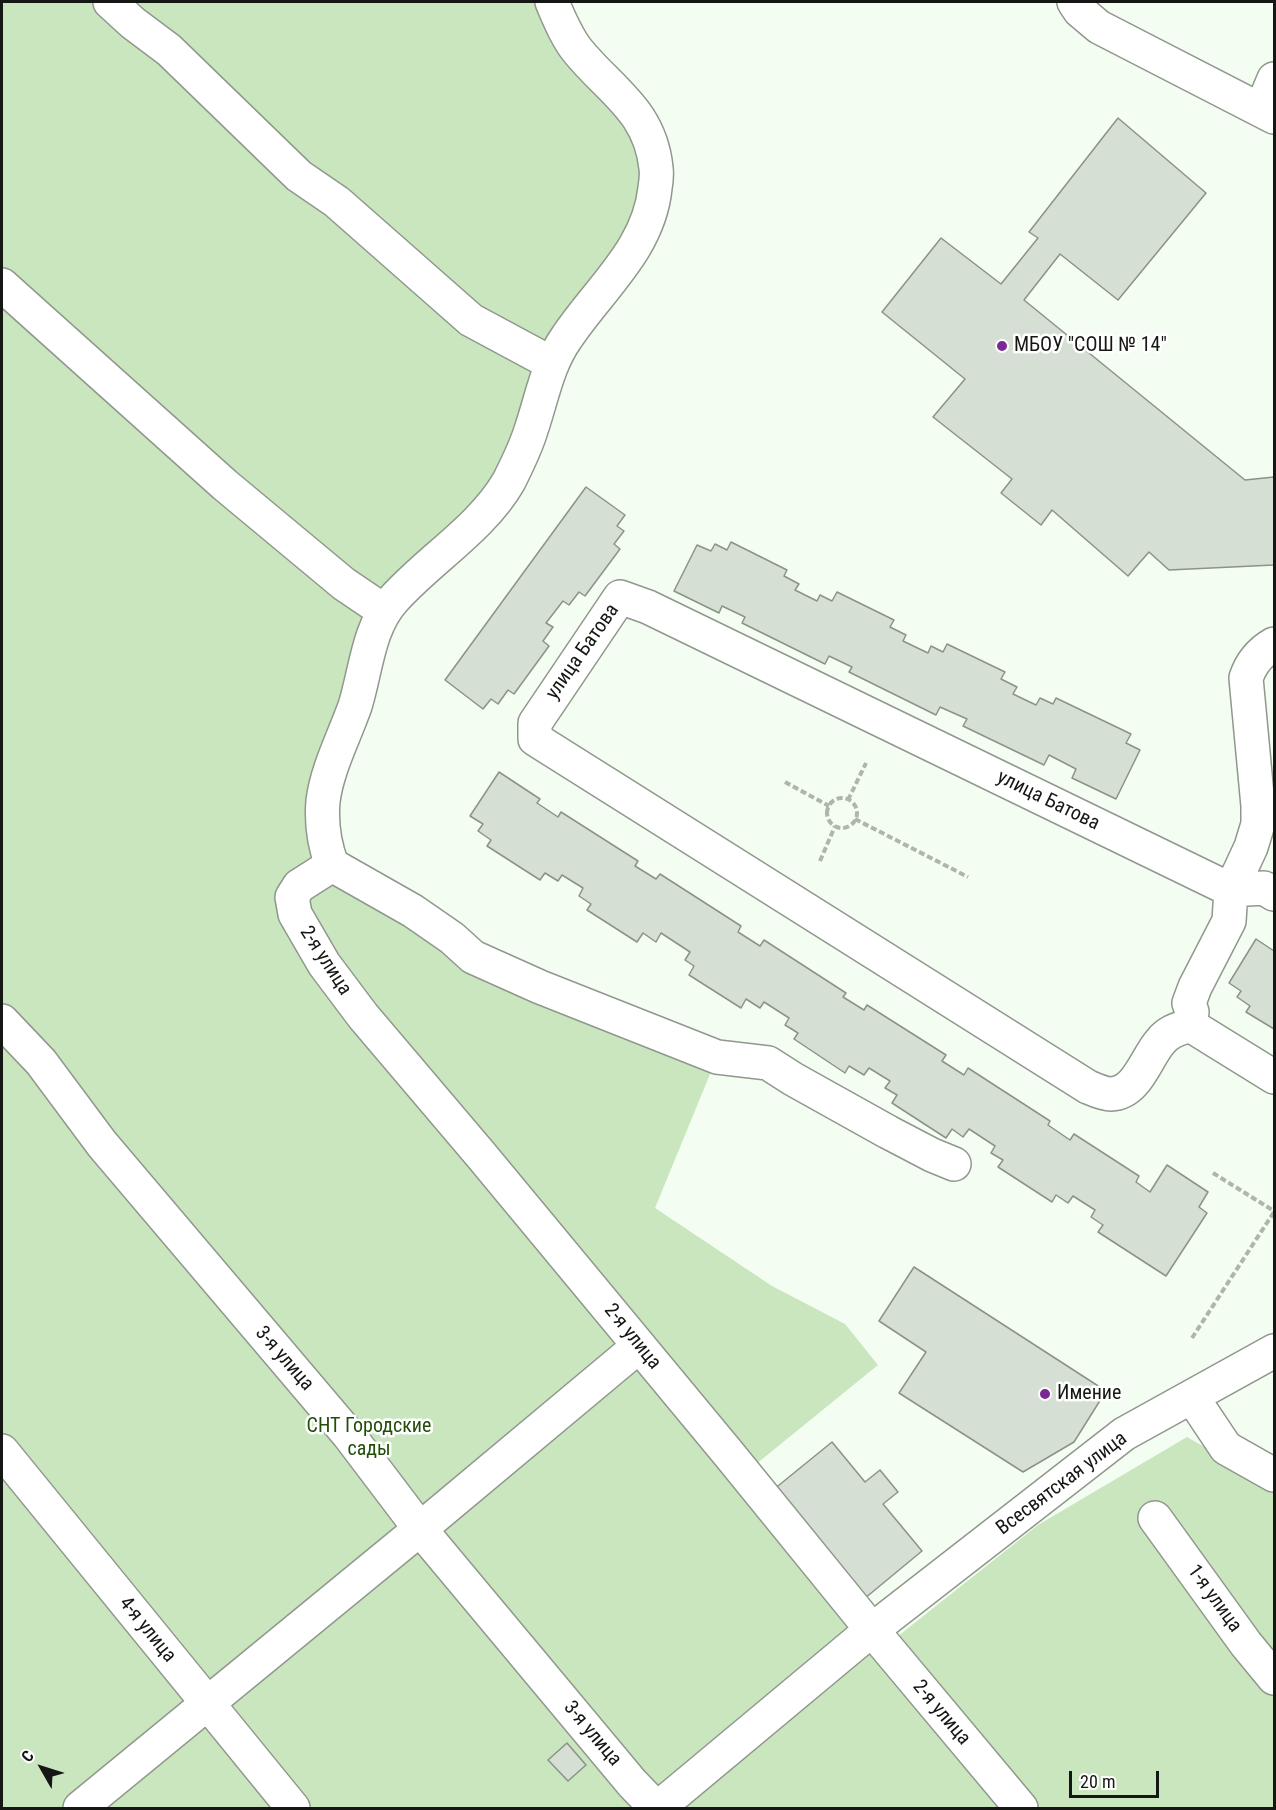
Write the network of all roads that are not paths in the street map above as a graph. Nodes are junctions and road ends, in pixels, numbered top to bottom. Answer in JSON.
{"nodes":[{"id":1,"x":110,"y":2,"type":"edge"},
{"id":2,"x":552,"y":2,"type":"edge"},
{"id":3,"x":1074,"y":2,"type":"edge"},
{"id":4,"x":1275,"y":79,"type":"edge"},
{"id":5,"x":1268,"y":114,"type":"edge"},
{"id":6,"x":2,"y":285,"type":"edge"},
{"id":7,"x":551,"y":363,"type":"junction"},
{"id":8,"x":384,"y":611,"type":"junction"},
{"id":9,"x":1275,"y":645,"type":"edge"},
{"id":10,"x":332,"y":865,"type":"junction"},
{"id":11,"x":1231,"y":890,"type":"junction"},
{"id":12,"x":1275,"y":894,"type":"edge"},
{"id":13,"x":2,"y":1021,"type":"edge"},
{"id":14,"x":1190,"y":1025,"type":"junction"},
{"id":15,"x":1275,"y":1077,"type":"edge"},
{"id":16,"x":954,"y":1164,"type":"dead end"},
{"id":17,"x":639,"y":1346,"type":"junction"},
{"id":18,"x":1275,"y":1352,"type":"edge"},
{"id":19,"x":1192,"y":1397,"type":"junction"},
{"id":20,"x":2,"y":1451,"type":"edge"},
{"id":21,"x":1275,"y":1476,"type":"edge"},
{"id":22,"x":1155,"y":1518,"type":"dead end"},
{"id":23,"x":420,"y":1529,"type":"junction"},
{"id":24,"x":867,"y":1634,"type":"junction"},
{"id":25,"x":1275,"y":1678,"type":"edge"},
{"id":26,"x":207,"y":1703,"type":"junction"},
{"id":27,"x":80,"y":1809,"type":"edge"},
{"id":28,"x":293,"y":1809,"type":"edge"},
{"id":29,"x":657,"y":1809,"type":"edge"},
{"id":30,"x":1021,"y":1809,"type":"edge"}],
"edges":[{"from":1,"to":7,"type":"street"},
{"from":2,"to":7,"type":"street"},
{"from":3,"to":5,"type":"street"},
{"from":4,"to":5,"type":"street"},
{"from":6,"to":8,"type":"street"},
{"from":7,"to":8,"type":"street"},
{"from":8,"to":10,"type":"street"},
{"from":9,"to":11,"type":"street"},
{"from":10,"to":16,"type":"street"},
{"from":10,"to":17,"type":"street","name":"2-я улица"},
{"from":11,"to":12,"type":"street"},
{"from":11,"to":14,"type":"street"},
{"from":11,"to":14,"type":"street","name":"улица Батова"},
{"from":13,"to":23,"type":"street","name":"3-я улица"},
{"from":14,"to":15,"type":"street"},
{"from":17,"to":23,"type":"street"},
{"from":17,"to":24,"type":"street","name":"2-я улица"},
{"from":18,"to":19,"type":"street","name":"Всесвятская улица"},
{"from":19,"to":21,"type":"street"},
{"from":19,"to":24,"type":"street","name":"Всесвятская улица"},
{"from":20,"to":26,"type":"street","name":"4-я улица"},
{"from":22,"to":25,"type":"street","name":"1-я улица"},
{"from":23,"to":26,"type":"street"},
{"from":23,"to":29,"type":"street","name":"3-я улица"},
{"from":24,"to":29,"type":"street","name":"Всесвятская улица"},
{"from":24,"to":30,"type":"street","name":"2-я улица"},
{"from":26,"to":27,"type":"street"},
{"from":26,"to":28,"type":"street","name":"4-я улица"}]}
